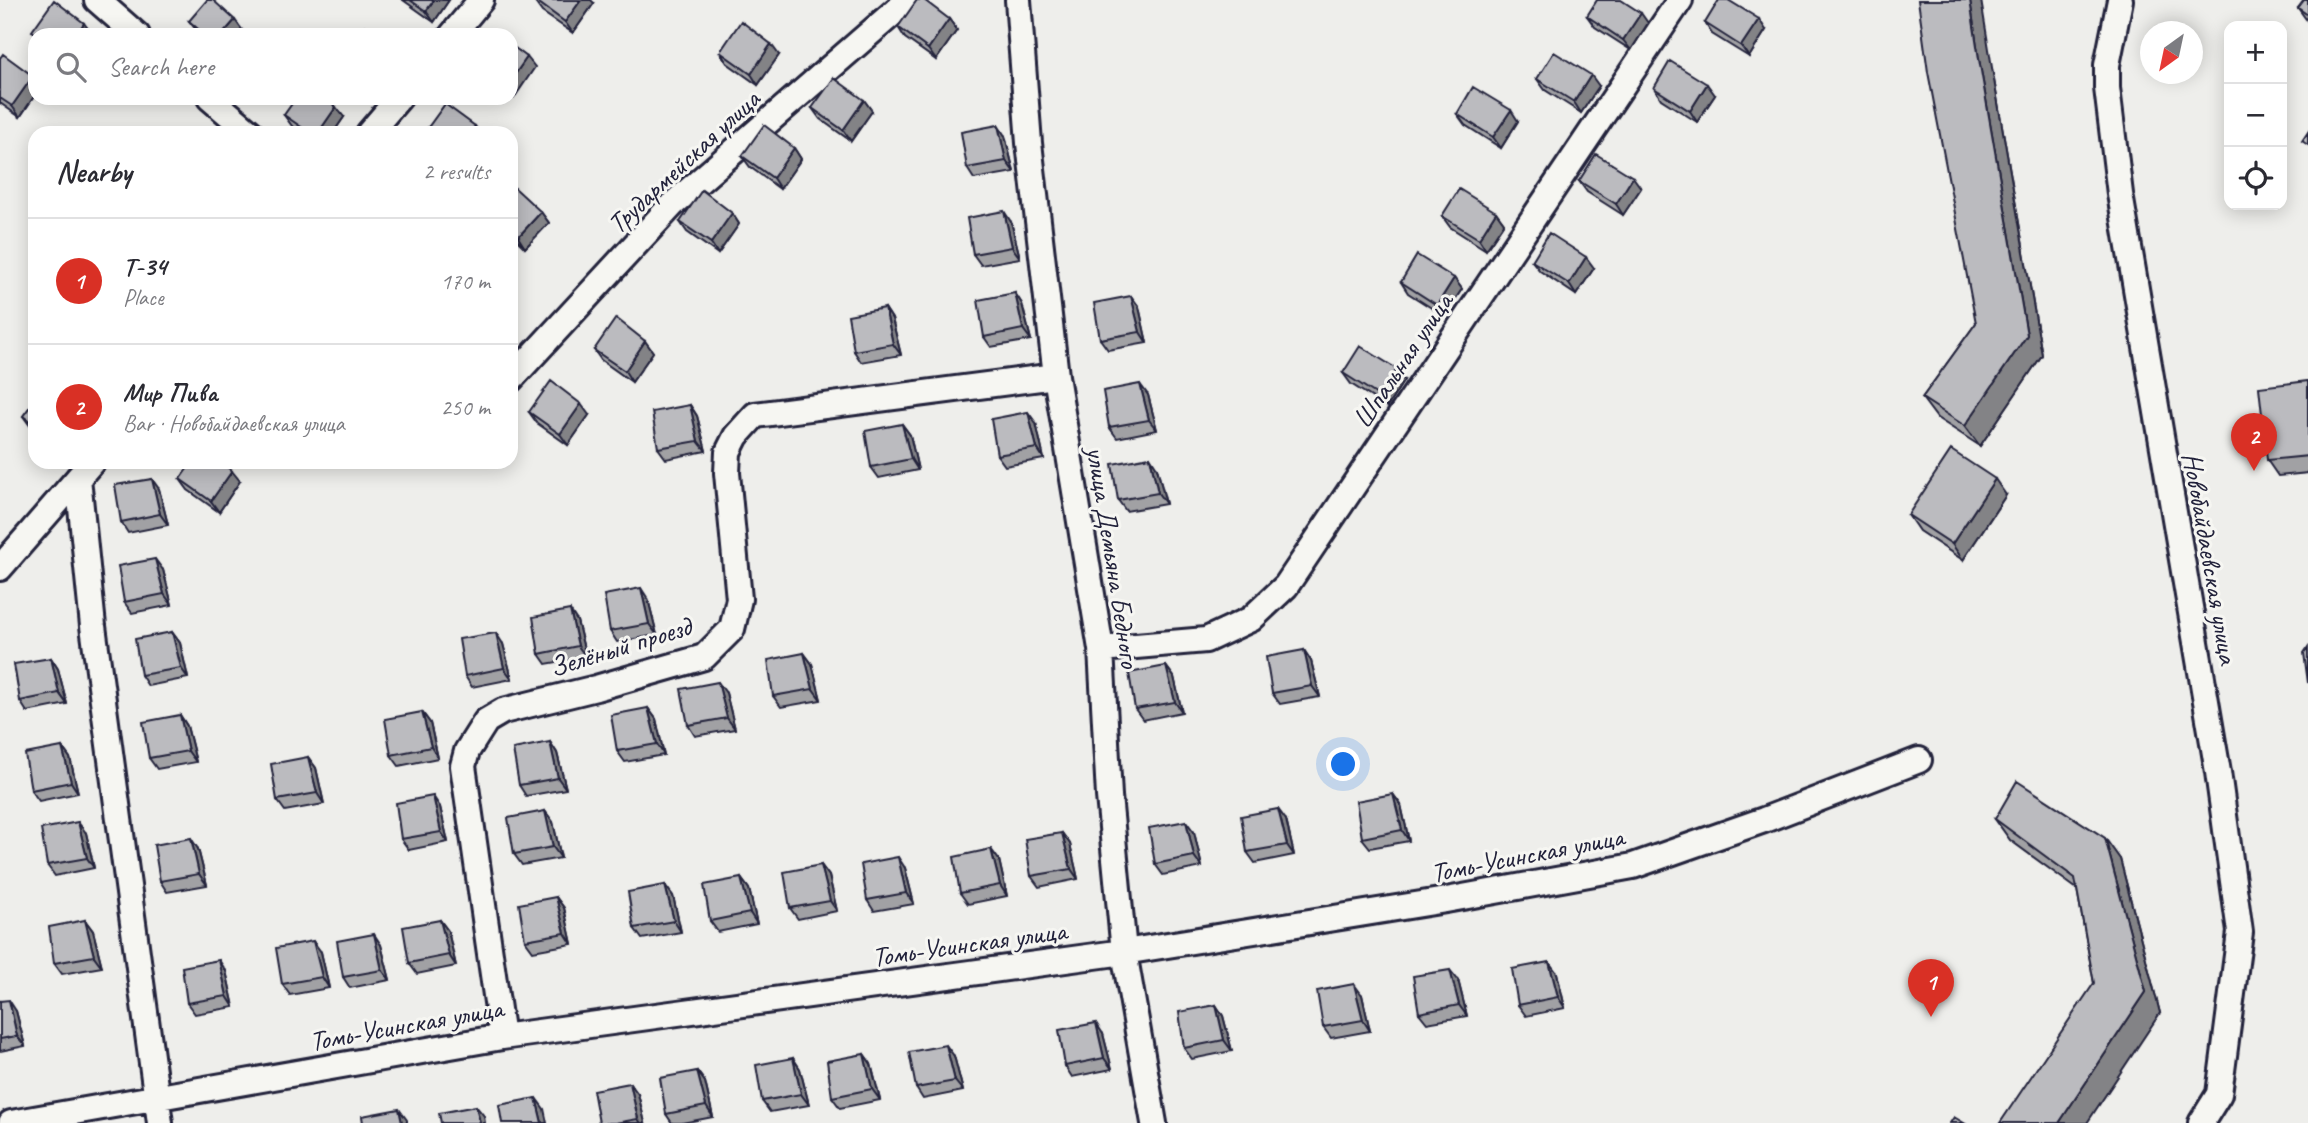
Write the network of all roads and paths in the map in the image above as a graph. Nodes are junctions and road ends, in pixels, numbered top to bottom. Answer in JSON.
{"nodes":[{"id":1,"x":97,"y":0,"type":"edge"},
{"id":2,"x":481,"y":0,"type":"edge"},
{"id":3,"x":908,"y":0,"type":"edge"},
{"id":4,"x":1018,"y":0,"type":"edge"},
{"id":5,"x":1680,"y":0,"type":"edge"},
{"id":6,"x":2120,"y":0,"type":"edge"},
{"id":7,"x":129,"y":28,"type":"edge"},
{"id":8,"x":458,"y":28,"type":"edge"},
{"id":9,"x":218,"y":105,"type":"edge"},
{"id":10,"x":393,"y":105,"type":"edge"},
{"id":11,"x":243,"y":126,"type":"edge"},
{"id":12,"x":375,"y":126,"type":"edge"},
{"id":13,"x":518,"y":371,"type":"edge"},
{"id":14,"x":1056,"y":376,"type":"junction"},
{"id":15,"x":85,"y":470,"type":"edge"},
{"id":16,"x":0,"y":568,"type":"edge"},
{"id":17,"x":1101,"y":649,"type":"junction"},
{"id":18,"x":1919,"y":760,"type":"dead end"},
{"id":19,"x":1124,"y":952,"type":"junction"},
{"id":20,"x":502,"y":1037,"type":"junction"},
{"id":21,"x":158,"y":1098,"type":"junction"},
{"id":22,"x":11,"y":1123,"type":"edge"},
{"id":23,"x":160,"y":1123,"type":"edge"},
{"id":24,"x":1154,"y":1123,"type":"edge"},
{"id":25,"x":2201,"y":1123,"type":"edge"}],
"edges":[{"from":1,"to":7,"type":"street"},
{"from":2,"to":8,"type":"street"},
{"from":3,"to":13,"type":"street","name":"Трудармейская улица"},
{"from":4,"to":14,"type":"street","name":"улица Демьяна Бедного"},
{"from":5,"to":17,"type":"street","name":"Шпальная улица"},
{"from":6,"to":25,"type":"street","name":"Новобайдаевская улица"},
{"from":9,"to":11,"type":"street"},
{"from":10,"to":12,"type":"street"},
{"from":14,"to":17,"type":"street","name":"улица Демьяна Бедного"},
{"from":14,"to":20,"type":"street","name":"Зелёный проезд"},
{"from":15,"to":16,"type":"street"},
{"from":15,"to":21,"type":"street"},
{"from":17,"to":19,"type":"street","name":"улица Демьяна Бедного"},
{"from":18,"to":19,"type":"street","name":"Томь-Усинская улица"},
{"from":19,"to":20,"type":"street","name":"Томь-Усинская улица"},
{"from":19,"to":24,"type":"street","name":"улица Демьяна Бедного"},
{"from":20,"to":21,"type":"street","name":"Томь-Усинская улица"},
{"from":21,"to":22,"type":"street","name":"Томь-Усинская улица"},
{"from":21,"to":23,"type":"street"}]}
